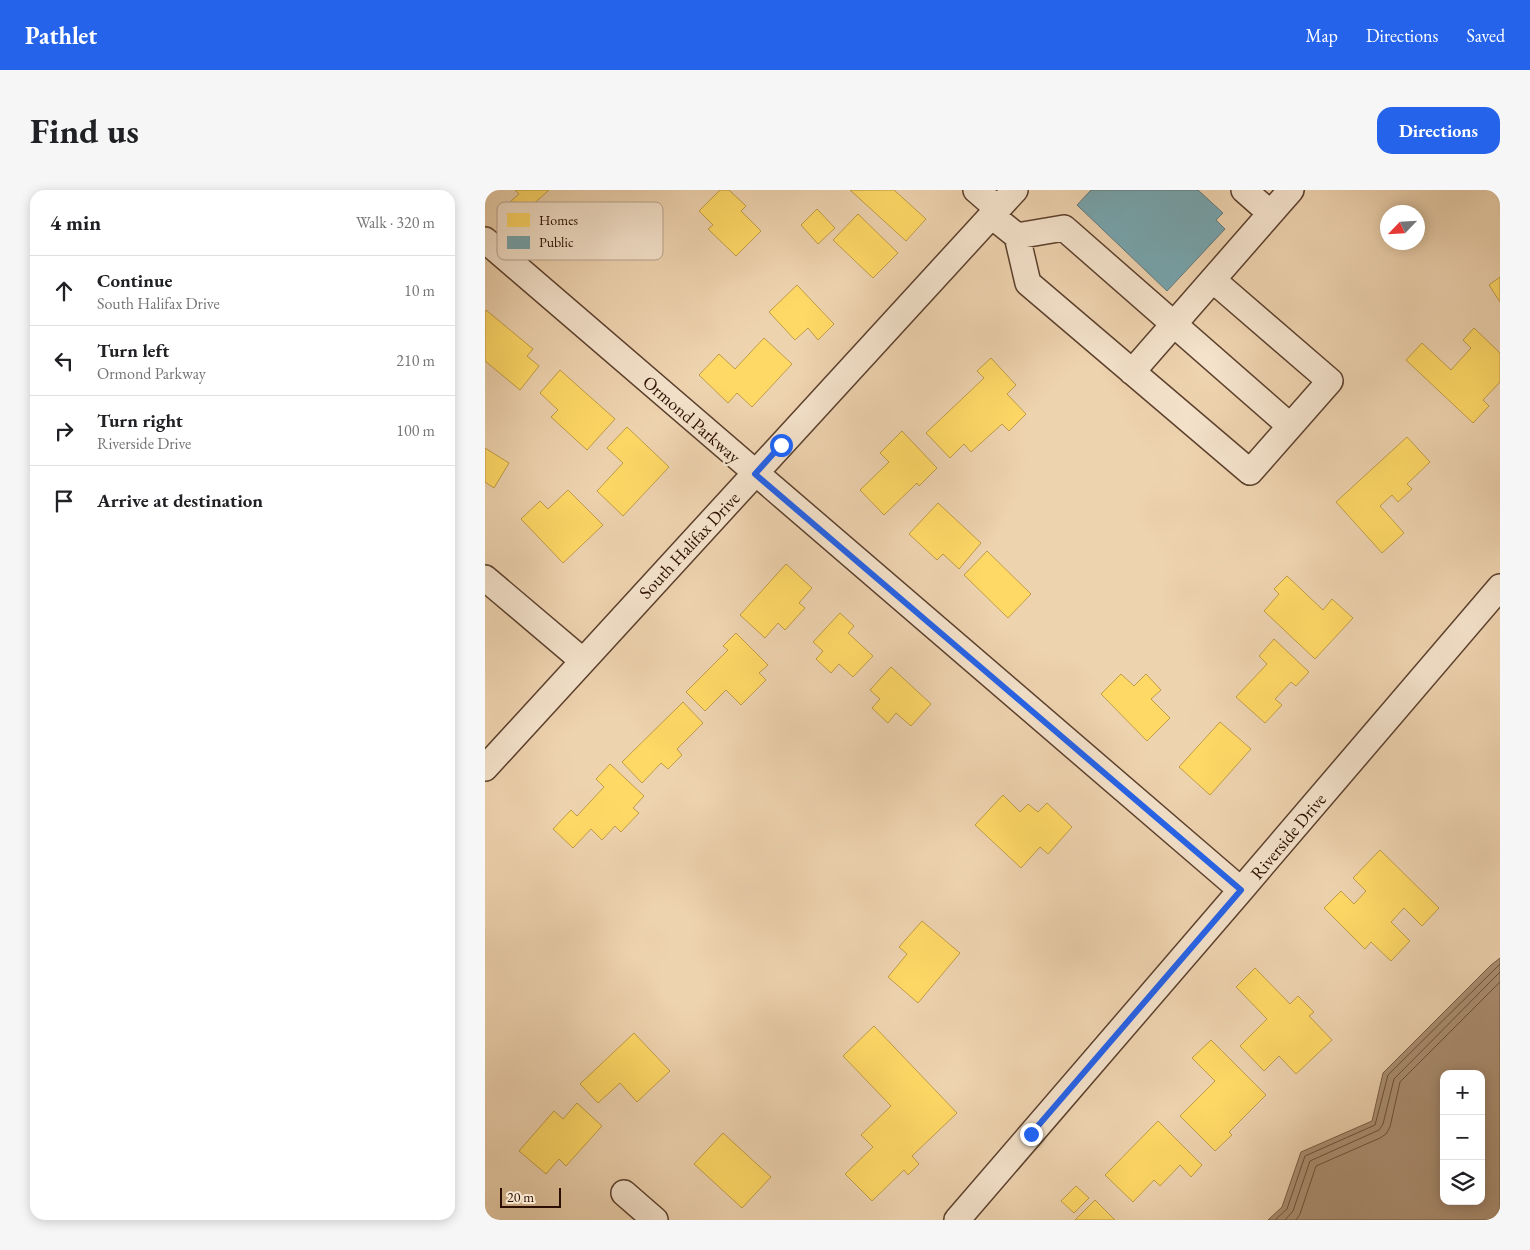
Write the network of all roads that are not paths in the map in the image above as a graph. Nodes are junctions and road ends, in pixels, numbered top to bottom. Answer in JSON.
{"nodes":[{"id":1,"x":976,"y":190,"type":"edge"},
{"id":2,"x":1015,"y":190,"type":"edge"},
{"id":3,"x":1244,"y":190,"type":"edge"},
{"id":4,"x":1291,"y":190,"type":"edge"},
{"id":5,"x":995,"y":212,"type":"junction"},
{"id":6,"x":1270,"y":213,"type":"junction"},
{"id":7,"x":1017,"y":236,"type":"junction"},
{"id":8,"x":485,"y":240,"type":"edge"},
{"id":9,"x":497,"y":250,"type":"edge"},
{"id":10,"x":508,"y":260,"type":"edge"},
{"id":11,"x":1213,"y":280,"type":"junction"},
{"id":12,"x":1174,"y":324,"type":"junction"},
{"id":13,"x":1132,"y":372,"type":"junction"},
{"id":14,"x":1290,"y":426,"type":"junction"},
{"id":15,"x":755,"y":474,"type":"junction"},
{"id":16,"x":485,"y":578,"type":"edge"},
{"id":17,"x":1500,"y":587,"type":"edge"},
{"id":18,"x":583,"y":661,"type":"junction"},
{"id":19,"x":485,"y":768,"type":"edge"},
{"id":20,"x":1241,"y":890,"type":"junction"},
{"id":21,"x":624,"y":1193,"type":"dead end"},
{"id":22,"x":655,"y":1220,"type":"edge"},
{"id":23,"x":957,"y":1220,"type":"edge"}],
"edges":[{"from":1,"to":5,"type":"street"},
{"from":2,"to":5,"type":"street","name":"South Halifax Drive"},
{"from":3,"to":6,"type":"street"},
{"from":4,"to":6,"type":"street"},
{"from":5,"to":7,"type":"street"},
{"from":5,"to":15,"type":"street","name":"South Halifax Drive"},
{"from":6,"to":11,"type":"street"},
{"from":7,"to":12,"type":"street"},
{"from":7,"to":13,"type":"street"},
{"from":8,"to":9,"type":"street","name":"Ormond Parkway"},
{"from":10,"to":15,"type":"street","name":"Ormond Parkway"},
{"from":11,"to":12,"type":"street"},
{"from":11,"to":14,"type":"street"},
{"from":12,"to":13,"type":"street"},
{"from":12,"to":14,"type":"street"},
{"from":13,"to":14,"type":"street"},
{"from":15,"to":18,"type":"street","name":"South Halifax Drive"},
{"from":15,"to":20,"type":"street","name":"Ormond Parkway"},
{"from":16,"to":18,"type":"street"},
{"from":17,"to":20,"type":"street","name":"Riverside Drive"},
{"from":18,"to":19,"type":"street","name":"South Halifax Drive"},
{"from":20,"to":23,"type":"street","name":"Riverside Drive"},
{"from":21,"to":22,"type":"street"}]}
